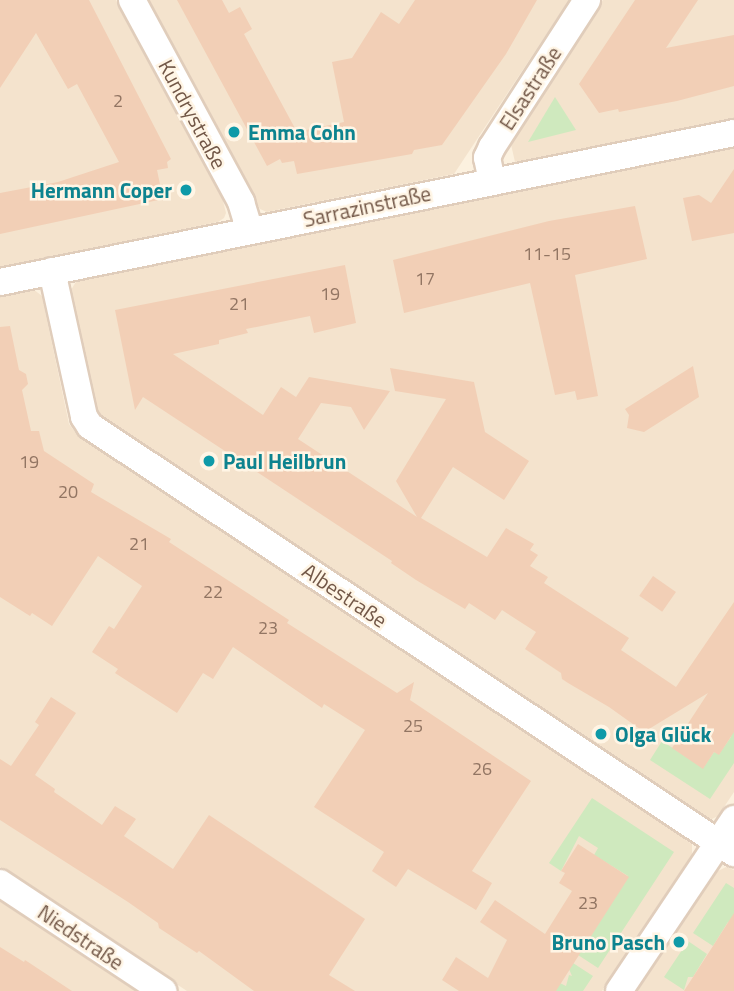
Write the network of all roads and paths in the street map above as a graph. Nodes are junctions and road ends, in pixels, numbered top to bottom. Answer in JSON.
{"nodes":[{"id":1,"x":132,"y":0,"type":"edge"},
{"id":2,"x":587,"y":0,"type":"edge"},
{"id":3,"x":734,"y":133,"type":"edge"},
{"id":4,"x":492,"y":181,"type":"junction"},
{"id":5,"x":250,"y":230,"type":"junction"},
{"id":6,"x":52,"y":271,"type":"junction"},
{"id":7,"x":0,"y":282,"type":"edge"},
{"id":8,"x":734,"y":819,"type":"edge"},
{"id":9,"x":726,"y":848,"type":"edge"},
{"id":10,"x":0,"y":883,"type":"edge"},
{"id":11,"x":163,"y":991,"type":"edge"},
{"id":12,"x":619,"y":991,"type":"edge"}],
"edges":[{"from":1,"to":5,"type":"street","name":"Kundrystraße"},
{"from":2,"to":4,"type":"street","name":"Elsastraße"},
{"from":3,"to":4,"type":"street","name":"Sarrazinstraße"},
{"from":4,"to":5,"type":"street","name":"Sarrazinstraße"},
{"from":5,"to":6,"type":"street","name":"Sarrazinstraße"},
{"from":6,"to":7,"type":"street","name":"Sarrazinstraße"},
{"from":6,"to":9,"type":"street","name":"Albestraße"},
{"from":8,"to":9,"type":"street"},
{"from":9,"to":12,"type":"street"},
{"from":10,"to":11,"type":"street","name":"Niedstraße"}]}
